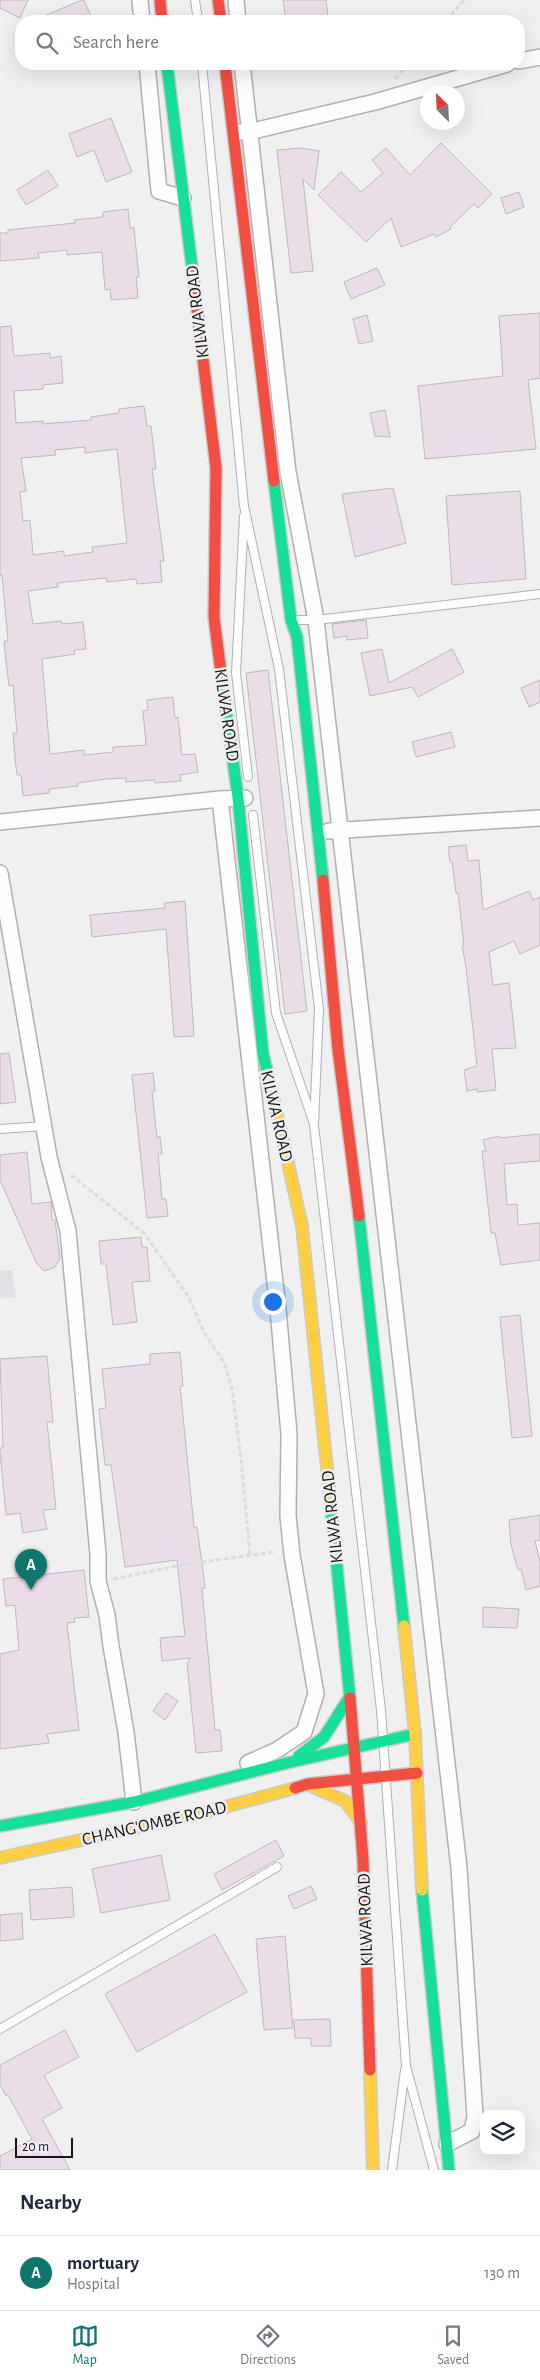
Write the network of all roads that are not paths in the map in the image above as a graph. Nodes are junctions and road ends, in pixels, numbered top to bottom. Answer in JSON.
{"nodes":[{"id":1,"x":140,"y":0,"type":"edge"},
{"id":2,"x":160,"y":0,"type":"edge"},
{"id":3,"x":196,"y":0,"type":"edge"},
{"id":4,"x":218,"y":0,"type":"edge"},
{"id":5,"x":236,"y":0,"type":"edge"},
{"id":6,"x":141,"y":15,"type":"edge"},
{"id":7,"x":161,"y":15,"type":"edge"},
{"id":8,"x":197,"y":15,"type":"edge"},
{"id":9,"x":220,"y":15,"type":"edge"},
{"id":10,"x":237,"y":15,"type":"edge"},
{"id":11,"x":540,"y":57,"type":"edge"},
{"id":12,"x":525,"y":61,"type":"edge"},
{"id":13,"x":148,"y":70,"type":"edge"},
{"id":14,"x":168,"y":70,"type":"edge"},
{"id":15,"x":203,"y":70,"type":"edge"},
{"id":16,"x":226,"y":70,"type":"edge"},
{"id":17,"x":243,"y":70,"type":"edge"},
{"id":18,"x":486,"y":70,"type":"edge"},
{"id":19,"x":233,"y":132,"type":"junction"},
{"id":20,"x":249,"y":132,"type":"junction"},
{"id":21,"x":183,"y":198,"type":"junction"},
{"id":22,"x":244,"y":506,"type":"junction"},
{"id":23,"x":540,"y":594,"type":"edge"},
{"id":24,"x":292,"y":620,"type":"junction"},
{"id":25,"x":316,"y":620,"type":"junction"},
{"id":26,"x":245,"y":798,"type":"junction"},
{"id":27,"x":220,"y":799,"type":"junction"},
{"id":28,"x":540,"y":818,"type":"edge"},
{"id":29,"x":0,"y":822,"type":"edge"},
{"id":30,"x":319,"y":831,"type":"junction"},
{"id":31,"x":339,"y":831,"type":"junction"},
{"id":32,"x":0,"y":873,"type":"edge"},
{"id":33,"x":45,"y":1126,"type":"junction"},
{"id":34,"x":314,"y":1126,"type":"junction"},
{"id":35,"x":0,"y":1129,"type":"edge"},
{"id":36,"x":349,"y":1698,"type":"junction"},
{"id":37,"x":415,"y":1734,"type":"junction"},
{"id":38,"x":383,"y":1741,"type":"junction"},
{"id":39,"x":354,"y":1748,"type":"junction"},
{"id":40,"x":287,"y":1763,"type":"junction"},
{"id":41,"x":416,"y":1773,"type":"junction"},
{"id":42,"x":386,"y":1776,"type":"junction"},
{"id":43,"x":357,"y":1779,"type":"junction"},
{"id":44,"x":220,"y":1780,"type":"junction"},
{"id":45,"x":308,"y":1784,"type":"junction"},
{"id":46,"x":134,"y":1802,"type":"junction"},
{"id":47,"x":360,"y":1822,"type":"junction"},
{"id":48,"x":0,"y":1826,"type":"edge"},
{"id":49,"x":0,"y":1858,"type":"edge"},
{"id":50,"x":277,"y":1867,"type":"dead end"},
{"id":51,"x":0,"y":2029,"type":"edge"},
{"id":52,"x":406,"y":2066,"type":"junction"},
{"id":53,"x":447,"y":2144,"type":"junction"},
{"id":54,"x":373,"y":2170,"type":"edge"},
{"id":55,"x":392,"y":2170,"type":"edge"},
{"id":56,"x":434,"y":2170,"type":"edge"},
{"id":57,"x":449,"y":2170,"type":"edge"}],
"edges":[{"from":1,"to":6,"type":"street"},
{"from":2,"to":7,"type":"main road"},
{"from":3,"to":8,"type":"lane"},
{"from":4,"to":9,"type":"main road"},
{"from":5,"to":10,"type":"street"},
{"from":11,"to":12,"type":"street"},
{"from":13,"to":21,"type":"street"},
{"from":14,"to":21,"type":"main road","name":"KILWA ROAD"},
{"from":15,"to":22,"type":"lane"},
{"from":16,"to":19,"type":"main road"},
{"from":17,"to":20,"type":"street"},
{"from":18,"to":20,"type":"street"},
{"from":19,"to":20,"type":"street"},
{"from":19,"to":24,"type":"main road"},
{"from":20,"to":25,"type":"street"},
{"from":21,"to":26,"type":"main road","name":"KILWA ROAD"},
{"from":22,"to":26,"type":"lane"},
{"from":22,"to":34,"type":"lane"},
{"from":23,"to":25,"type":"lane"},
{"from":24,"to":25,"type":"lane"},
{"from":24,"to":30,"type":"main road"},
{"from":25,"to":31,"type":"street"},
{"from":26,"to":27,"type":"street"},
{"from":26,"to":34,"type":"lane"},
{"from":26,"to":36,"type":"main road","name":"KILWA ROAD"},
{"from":27,"to":29,"type":"street"},
{"from":27,"to":44,"type":"street"},
{"from":28,"to":31,"type":"street"},
{"from":30,"to":31,"type":"street"},
{"from":30,"to":37,"type":"main road"},
{"from":31,"to":53,"type":"street"},
{"from":32,"to":33,"type":"street"},
{"from":33,"to":35,"type":"lane"},
{"from":33,"to":46,"type":"street"},
{"from":34,"to":38,"type":"lane"},
{"from":36,"to":39,"type":"main road","name":"KILWA ROAD"},
{"from":36,"to":40,"type":"main road","name":"CHANG'OMBE ROAD"},
{"from":37,"to":38,"type":"main road","name":"CHANG'OMBE ROAD"},
{"from":37,"to":41,"type":"main road"},
{"from":38,"to":39,"type":"main road","name":"CHANG'OMBE ROAD"},
{"from":38,"to":42,"type":"lane"},
{"from":39,"to":40,"type":"main road","name":"CHANG'OMBE ROAD"},
{"from":39,"to":43,"type":"main road","name":"KILWA ROAD"},
{"from":40,"to":44,"type":"main road","name":"CHANG'OMBE ROAD"},
{"from":41,"to":42,"type":"main road","name":"CHANG'OMBE ROAD"},
{"from":41,"to":53,"type":"main road"},
{"from":42,"to":43,"type":"main road","name":"CHANG'OMBE ROAD"},
{"from":42,"to":52,"type":"lane"},
{"from":43,"to":45,"type":"main road","name":"CHANG'OMBE ROAD"},
{"from":43,"to":47,"type":"main road","name":"KILWA ROAD"},
{"from":44,"to":46,"type":"main road","name":"CHANG'OMBE ROAD"},
{"from":45,"to":47,"type":"main road"},
{"from":45,"to":49,"type":"main road","name":"CHANG'OMBE ROAD"},
{"from":46,"to":48,"type":"main road","name":"CHANG'OMBE ROAD"},
{"from":47,"to":54,"type":"main road","name":"KILWA ROAD"},
{"from":50,"to":51,"type":"lane"},
{"from":52,"to":55,"type":"lane"},
{"from":52,"to":56,"type":"lane"},
{"from":53,"to":57,"type":"main road"}]}
